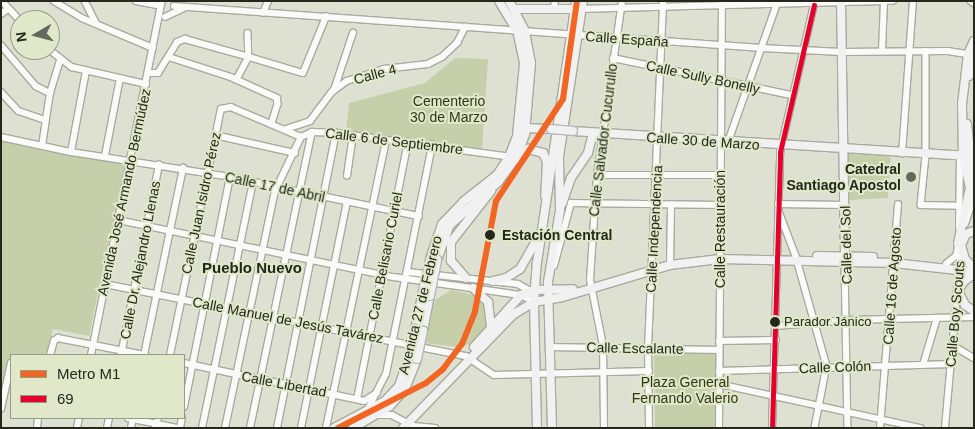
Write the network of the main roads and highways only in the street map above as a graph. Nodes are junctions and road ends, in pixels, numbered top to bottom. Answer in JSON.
{"nodes":[{"id":1,"x":499,"y":1,"type":"edge"},
{"id":2,"x":510,"y":3,"type":"edge"},
{"id":3,"x":841,"y":3,"type":"edge"},
{"id":4,"x":555,"y":5,"type":"edge"},
{"id":5,"x":579,"y":5,"type":"edge"},
{"id":6,"x":521,"y":31,"type":"junction"},
{"id":7,"x":575,"y":35,"type":"junction"},
{"id":8,"x":974,"y":42,"type":"edge"},
{"id":9,"x":971,"y":56,"type":"edge"},
{"id":10,"x":522,"y":128,"type":"junction"},
{"id":11,"x":593,"y":133,"type":"junction"},
{"id":12,"x":843,"y":150,"type":"junction"},
{"id":13,"x":964,"y":157,"type":"junction"},
{"id":14,"x":552,"y":175,"type":"junction"},
{"id":15,"x":490,"y":186,"type":"junction"},
{"id":16,"x":501,"y":186,"type":"junction"},
{"id":17,"x":544,"y":186,"type":"junction"},
{"id":18,"x":972,"y":196,"type":"edge"},
{"id":19,"x":487,"y":199,"type":"junction"},
{"id":20,"x":560,"y":210,"type":"junction"},
{"id":21,"x":546,"y":212,"type":"junction"},
{"id":22,"x":543,"y":228,"type":"junction"},
{"id":23,"x":974,"y":231,"type":"edge"},
{"id":24,"x":960,"y":244,"type":"junction"},
{"id":25,"x":845,"y":259,"type":"junction"},
{"id":26,"x":894,"y":260,"type":"junction"},
{"id":27,"x":959,"y":269,"type":"junction"},
{"id":28,"x":974,"y":270,"type":"edge"},
{"id":29,"x":466,"y":278,"type":"road end"},
{"id":30,"x":493,"y":281,"type":"road end"},
{"id":31,"x":548,"y":286,"type":"junction"},
{"id":32,"x":590,"y":286,"type":"junction"},
{"id":33,"x":473,"y":288,"type":"road end"},
{"id":34,"x":532,"y":291,"type":"junction"},
{"id":35,"x":548,"y":300,"type":"junction"},
{"id":36,"x":534,"y":302,"type":"junction"},
{"id":37,"x":974,"y":311,"type":"edge"},
{"id":38,"x":491,"y":326,"type":"junction"},
{"id":39,"x":413,"y":358,"type":"junction"},
{"id":40,"x":467,"y":358,"type":"junction"},
{"id":41,"x":405,"y":425,"type":"edge"},
{"id":42,"x":334,"y":428,"type":"edge"},
{"id":43,"x":353,"y":428,"type":"edge"},
{"id":44,"x":537,"y":428,"type":"edge"},
{"id":45,"x":552,"y":428,"type":"edge"}],
"edges":[{"from":1,"to":6,"type":"main road","name":"Avenida 27 de Febrero"},
{"from":2,"to":4,"type":"main road"},
{"from":2,"to":6,"type":"main road","name":"Avenida 27 de Febrero"},
{"from":3,"to":12,"type":"main road","name":"Calle del Sol"},
{"from":4,"to":5,"type":"main road"},
{"from":5,"to":7,"type":"main road"},
{"from":6,"to":10,"type":"main road","name":"Avenida 27 de Febrero"},
{"from":7,"to":14,"type":"main road"},
{"from":7,"to":20,"type":"main road"},
{"from":8,"to":9,"type":"main road"},
{"from":9,"to":13,"type":"main road"},
{"from":9,"to":13,"type":"main road"},
{"from":10,"to":11,"type":"main road","name":"Calle 30 de Marzo","bridge":true},
{"from":10,"to":15,"type":"main road","name":"Avenida 27 de Febrero"},
{"from":11,"to":12,"type":"main road","name":"Calle 30 de Marzo"},
{"from":11,"to":20,"type":"main road"},
{"from":12,"to":13,"type":"main road","name":"Calle 30 de Marzo"},
{"from":12,"to":25,"type":"main road","name":"Calle del Sol"},
{"from":13,"to":18,"type":"main road"},
{"from":14,"to":17,"type":"main road"},
{"from":14,"to":21,"type":"main road"},
{"from":15,"to":16,"type":"main road"},
{"from":15,"to":19,"type":"main road"},
{"from":15,"to":39,"type":"main road","name":"Avenida 27 de Febrero","bridge":true},
{"from":16,"to":17,"type":"main road"},
{"from":16,"to":19,"type":"main road"},
{"from":17,"to":21,"type":"main road"},
{"from":18,"to":24,"type":"main road"},
{"from":19,"to":29,"type":"main road"},
{"from":20,"to":31,"type":"main road"},
{"from":21,"to":22,"type":"main road"},
{"from":22,"to":30,"type":"main road"},
{"from":22,"to":34,"type":"main road"},
{"from":23,"to":24,"type":"main road"},
{"from":24,"to":28,"type":"main road"},
{"from":25,"to":26,"type":"main road"},
{"from":25,"to":32,"type":"main road"},
{"from":26,"to":27,"type":"main road"},
{"from":26,"to":27,"type":"main road"},
{"from":27,"to":28,"type":"main road"},
{"from":28,"to":37,"type":"main road"},
{"from":31,"to":32,"type":"main road"},
{"from":31,"to":34,"type":"main road"},
{"from":31,"to":35,"type":"main road"},
{"from":32,"to":35,"type":"main road"},
{"from":33,"to":38,"type":"main road"},
{"from":34,"to":36,"type":"main road"},
{"from":34,"to":38,"type":"main road"},
{"from":35,"to":36,"type":"main road"},
{"from":35,"to":45,"type":"main road"},
{"from":36,"to":40,"type":"main road"},
{"from":36,"to":44,"type":"main road"},
{"from":38,"to":40,"type":"main road"},
{"from":39,"to":42,"type":"main road","name":"Avenida 27 de Febrero"},
{"from":39,"to":43,"type":"main road","name":"Avenida 27 de Febrero"},
{"from":40,"to":41,"type":"main road"}]}
